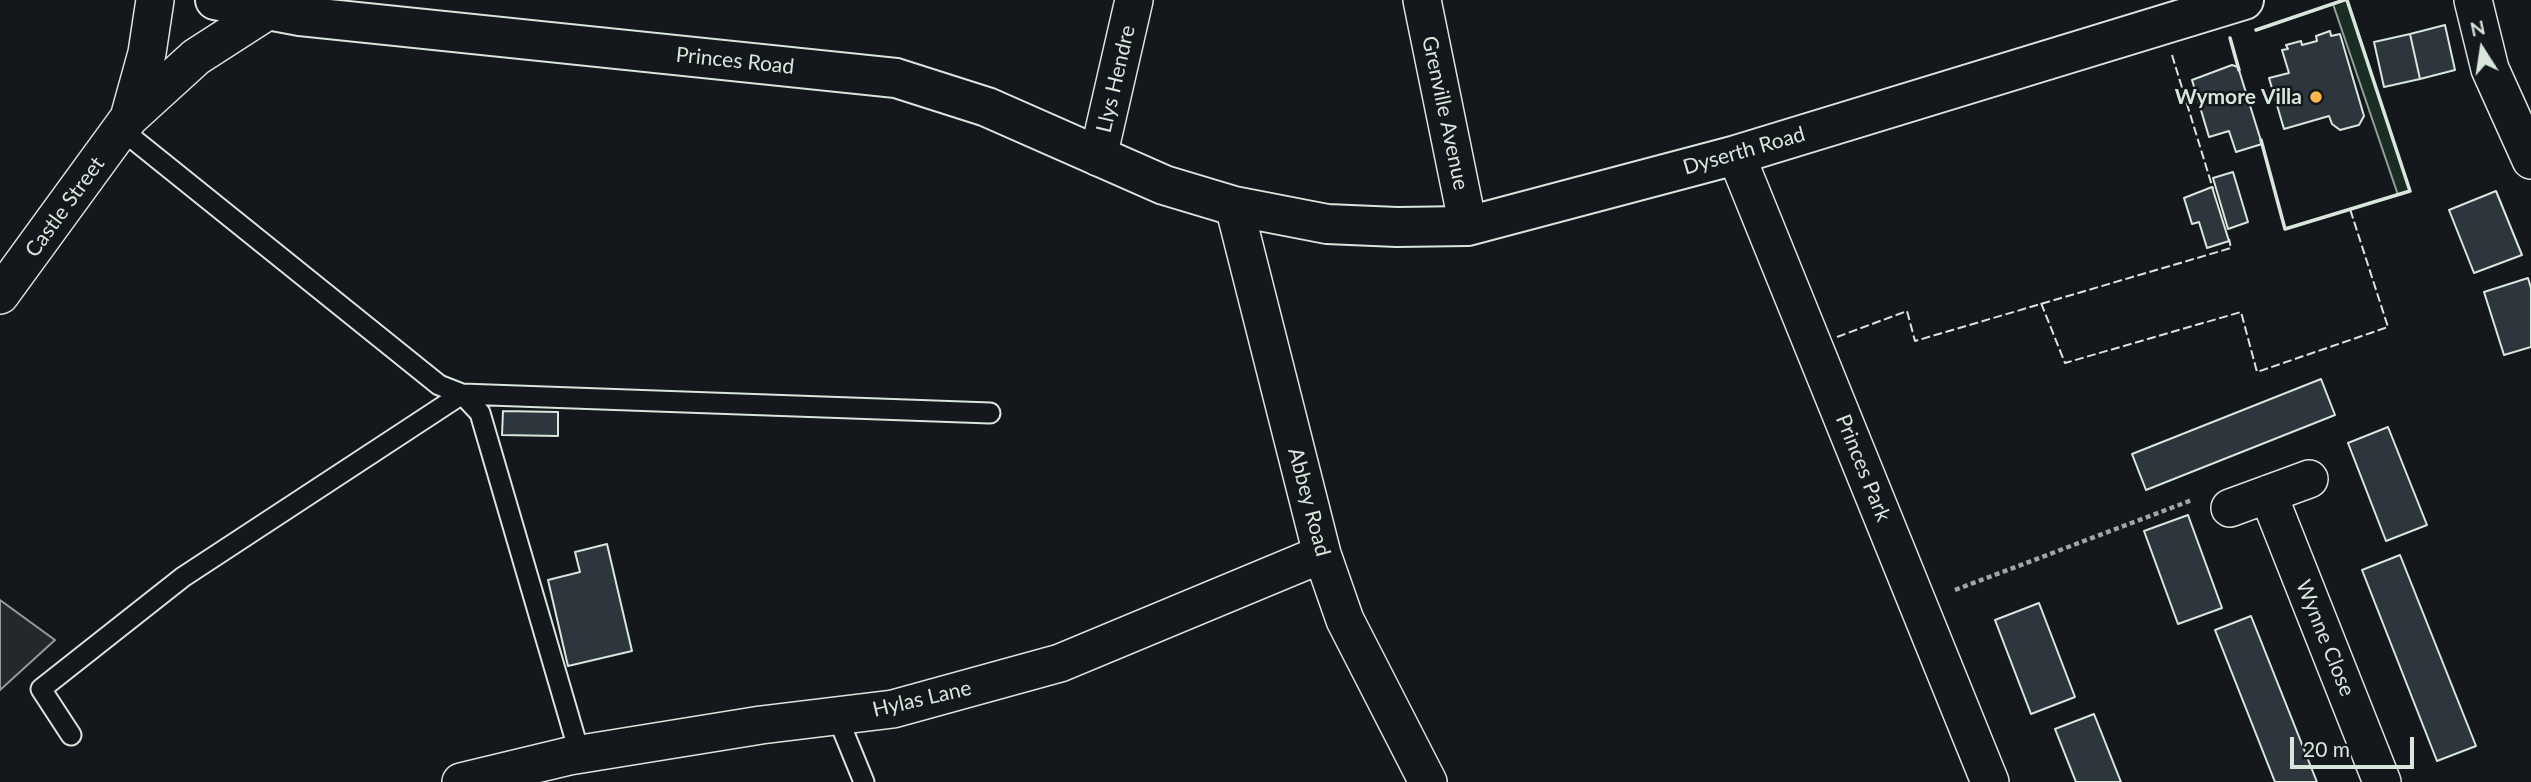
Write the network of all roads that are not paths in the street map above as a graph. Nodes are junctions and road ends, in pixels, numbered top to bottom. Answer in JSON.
{"nodes":[{"id":1,"x":155,"y":0,"type":"edge"},
{"id":2,"x":215,"y":0,"type":"edge"},
{"id":3,"x":1135,"y":0,"type":"edge"},
{"id":4,"x":1422,"y":0,"type":"edge"},
{"id":5,"x":2244,"y":0,"type":"edge"},
{"id":6,"x":2473,"y":0,"type":"edge"},
{"id":7,"x":293,"y":9,"type":"edge"},
{"id":8,"x":125,"y":124,"type":"junction"},
{"id":9,"x":1736,"y":155,"type":"junction"},
{"id":10,"x":1098,"y":158,"type":"junction"},
{"id":11,"x":2531,"y":160,"type":"edge"},
{"id":12,"x":1234,"y":206,"type":"junction"},
{"id":13,"x":1468,"y":226,"type":"junction"},
{"id":14,"x":0,"y":295,"type":"edge"},
{"id":15,"x":463,"y":394,"type":"junction"},
{"id":16,"x":990,"y":413,"type":"dead end"},
{"id":17,"x":2309,"y":479,"type":"dead end"},
{"id":18,"x":2268,"y":494,"type":"junction"},
{"id":19,"x":2230,"y":508,"type":"road end"},
{"id":20,"x":1322,"y":554,"type":"junction"},
{"id":21,"x":836,"y":716,"type":"junction"},
{"id":22,"x":71,"y":735,"type":"dead end"},
{"id":23,"x":580,"y":755,"type":"junction"},
{"id":24,"x":461,"y":782,"type":"edge"},
{"id":25,"x":864,"y":782,"type":"edge"},
{"id":26,"x":1428,"y":782,"type":"edge"},
{"id":27,"x":1990,"y":782,"type":"edge"},
{"id":28,"x":2382,"y":782,"type":"edge"}],
"edges":[{"from":1,"to":8,"type":"street","name":"Castle Street"},
{"from":2,"to":7,"type":"street","name":"Princes Road"},
{"from":3,"to":10,"type":"street","name":"Llys Hendre"},
{"from":4,"to":13,"type":"street","name":"Grenville Avenue"},
{"from":5,"to":9,"type":"street","name":"Dyserth Road"},
{"from":6,"to":11,"type":"street"},
{"from":7,"to":8,"type":"street","name":"Castle Street"},
{"from":7,"to":10,"type":"street","name":"Princes Road"},
{"from":8,"to":14,"type":"street","name":"Castle Street"},
{"from":8,"to":15,"type":"lane"},
{"from":9,"to":13,"type":"street","name":"Dyserth Road"},
{"from":9,"to":27,"type":"street","name":"Princes Park"},
{"from":10,"to":12,"type":"street","name":"Princes Road"},
{"from":12,"to":13,"type":"street","name":"Dyserth Road"},
{"from":12,"to":20,"type":"street","name":"Abbey Road"},
{"from":15,"to":16,"type":"lane"},
{"from":15,"to":22,"type":"lane"},
{"from":15,"to":23,"type":"lane"},
{"from":17,"to":18,"type":"street"},
{"from":18,"to":19,"type":"street"},
{"from":18,"to":28,"type":"street","name":"Wynne Close"},
{"from":20,"to":21,"type":"street","name":"Hylas Lane"},
{"from":20,"to":26,"type":"street","name":"Abbey Road"},
{"from":21,"to":23,"type":"street","name":"Hylas Lane"},
{"from":21,"to":25,"type":"lane"},
{"from":23,"to":24,"type":"street","name":"Hylas Lane"}]}
